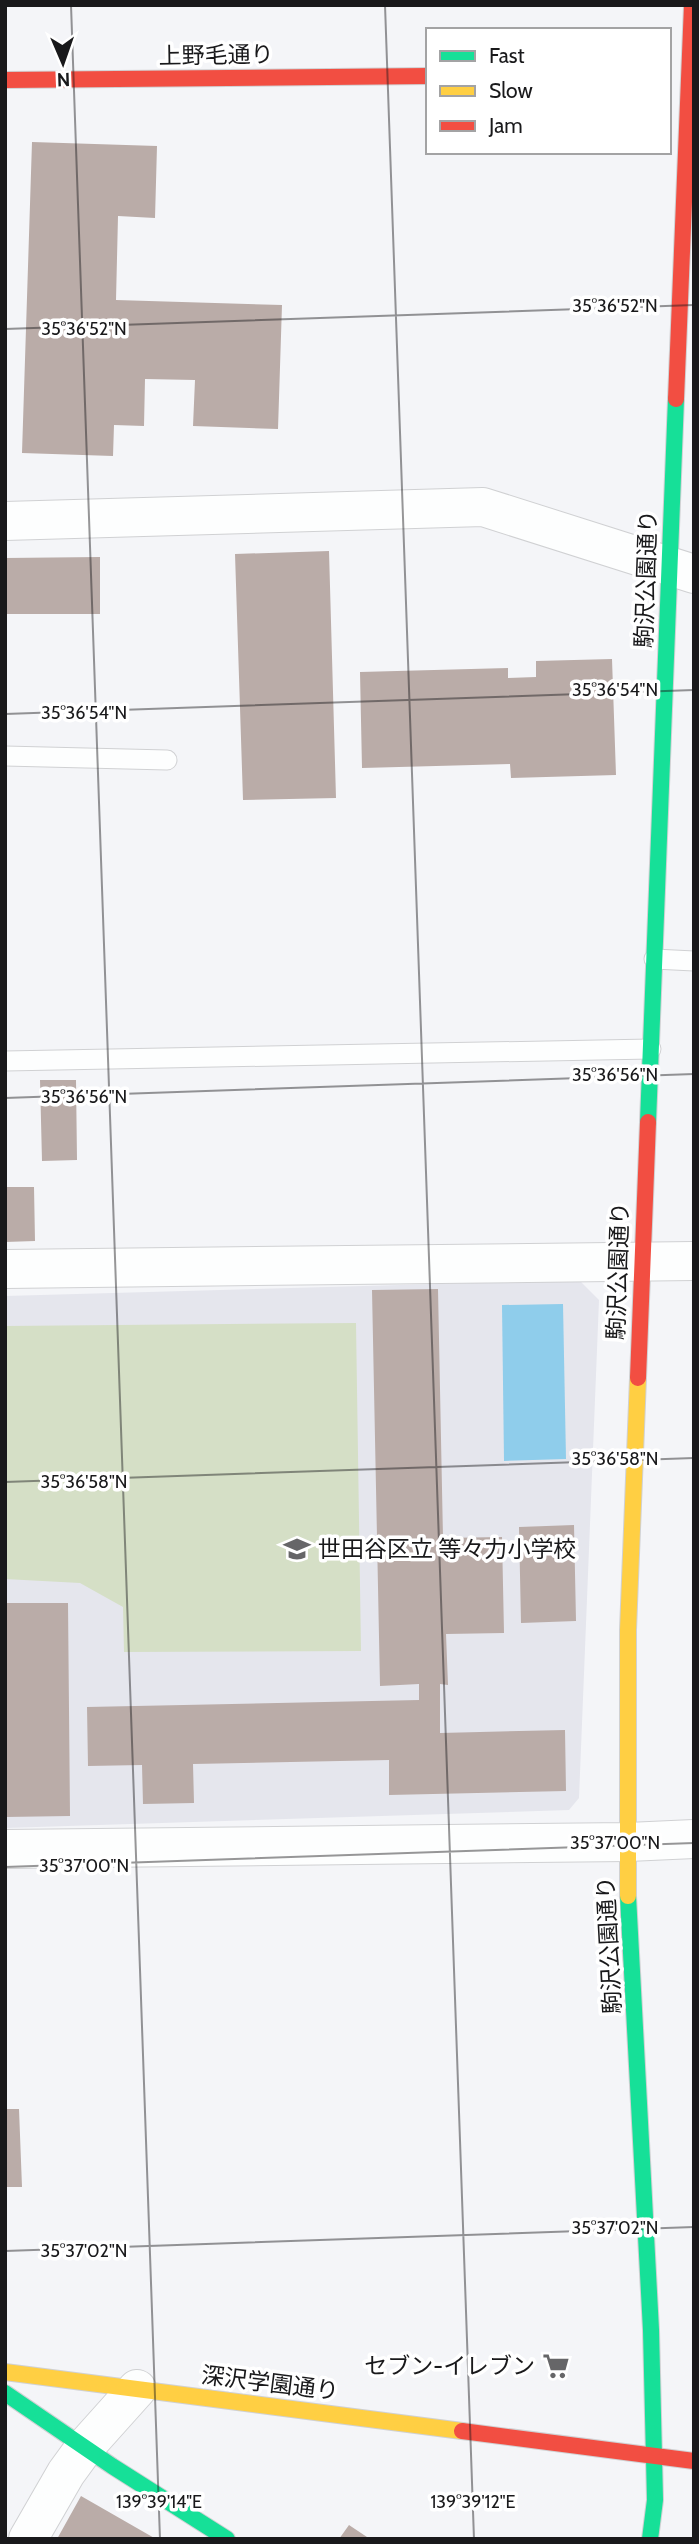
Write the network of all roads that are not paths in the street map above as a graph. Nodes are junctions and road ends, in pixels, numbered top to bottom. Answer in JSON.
{"nodes":[{"id":1,"x":692,"y":5,"type":"edge"},
{"id":2,"x":671,"y":74,"type":"edge"},
{"id":3,"x":692,"y":74,"type":"edge"},
{"id":4,"x":426,"y":76,"type":"edge"},
{"id":5,"x":5,"y":80,"type":"edge"},
{"id":6,"x":5,"y":521,"type":"edge"},
{"id":7,"x":682,"y":570,"type":"edge"},
{"id":8,"x":5,"y":756,"type":"edge"},
{"id":9,"x":167,"y":760,"type":"dead end"},
{"id":10,"x":654,"y":959,"type":"junction"},
{"id":11,"x":694,"y":961,"type":"edge"},
{"id":12,"x":651,"y":1049,"type":"junction"},
{"id":13,"x":5,"y":1061,"type":"edge"},
{"id":14,"x":641,"y":1261,"type":"junction"},
{"id":15,"x":694,"y":1261,"type":"edge"},
{"id":16,"x":5,"y":1269,"type":"edge"},
{"id":17,"x":694,"y":1839,"type":"edge"},
{"id":18,"x":628,"y":1842,"type":"junction"},
{"id":19,"x":5,"y":1849,"type":"edge"},
{"id":20,"x":5,"y":2371,"type":"edge"},
{"id":21,"x":137,"y":2389,"type":"junction"},
{"id":22,"x":5,"y":2393,"type":"edge"},
{"id":23,"x":85,"y":2447,"type":"junction"},
{"id":24,"x":654,"y":2456,"type":"junction"},
{"id":25,"x":694,"y":2460,"type":"edge"},
{"id":26,"x":27,"y":2539,"type":"edge"},
{"id":27,"x":227,"y":2539,"type":"edge"},
{"id":28,"x":650,"y":2539,"type":"edge"}],
"edges":[{"from":1,"to":3,"type":"street","name":"駒沢公園通り"},
{"from":2,"to":3,"type":"street"},
{"from":3,"to":7,"type":"street","name":"駒沢公園通り"},
{"from":4,"to":5,"type":"street","name":"上野毛通り"},
{"from":6,"to":7,"type":"street"},
{"from":7,"to":10,"type":"street","name":"駒沢公園通り"},
{"from":8,"to":9,"type":"lane"},
{"from":10,"to":11,"type":"lane"},
{"from":10,"to":12,"type":"street","name":"駒沢公園通り"},
{"from":12,"to":13,"type":"lane"},
{"from":12,"to":14,"type":"street","name":"駒沢公園通り"},
{"from":14,"to":15,"type":"street"},
{"from":14,"to":16,"type":"street"},
{"from":14,"to":18,"type":"street","name":"駒沢公園通り"},
{"from":17,"to":18,"type":"street"},
{"from":18,"to":19,"type":"street"},
{"from":18,"to":24,"type":"street","name":"駒沢公園通り"},
{"from":20,"to":21,"type":"street","name":"深沢学園通り"},
{"from":21,"to":23,"type":"street"},
{"from":21,"to":24,"type":"street","name":"深沢学園通り"},
{"from":22,"to":23,"type":"street"},
{"from":23,"to":26,"type":"street"},
{"from":23,"to":27,"type":"street"},
{"from":24,"to":25,"type":"street","name":"深沢学園通り"},
{"from":24,"to":28,"type":"street","name":"駒沢公園通り"}]}
